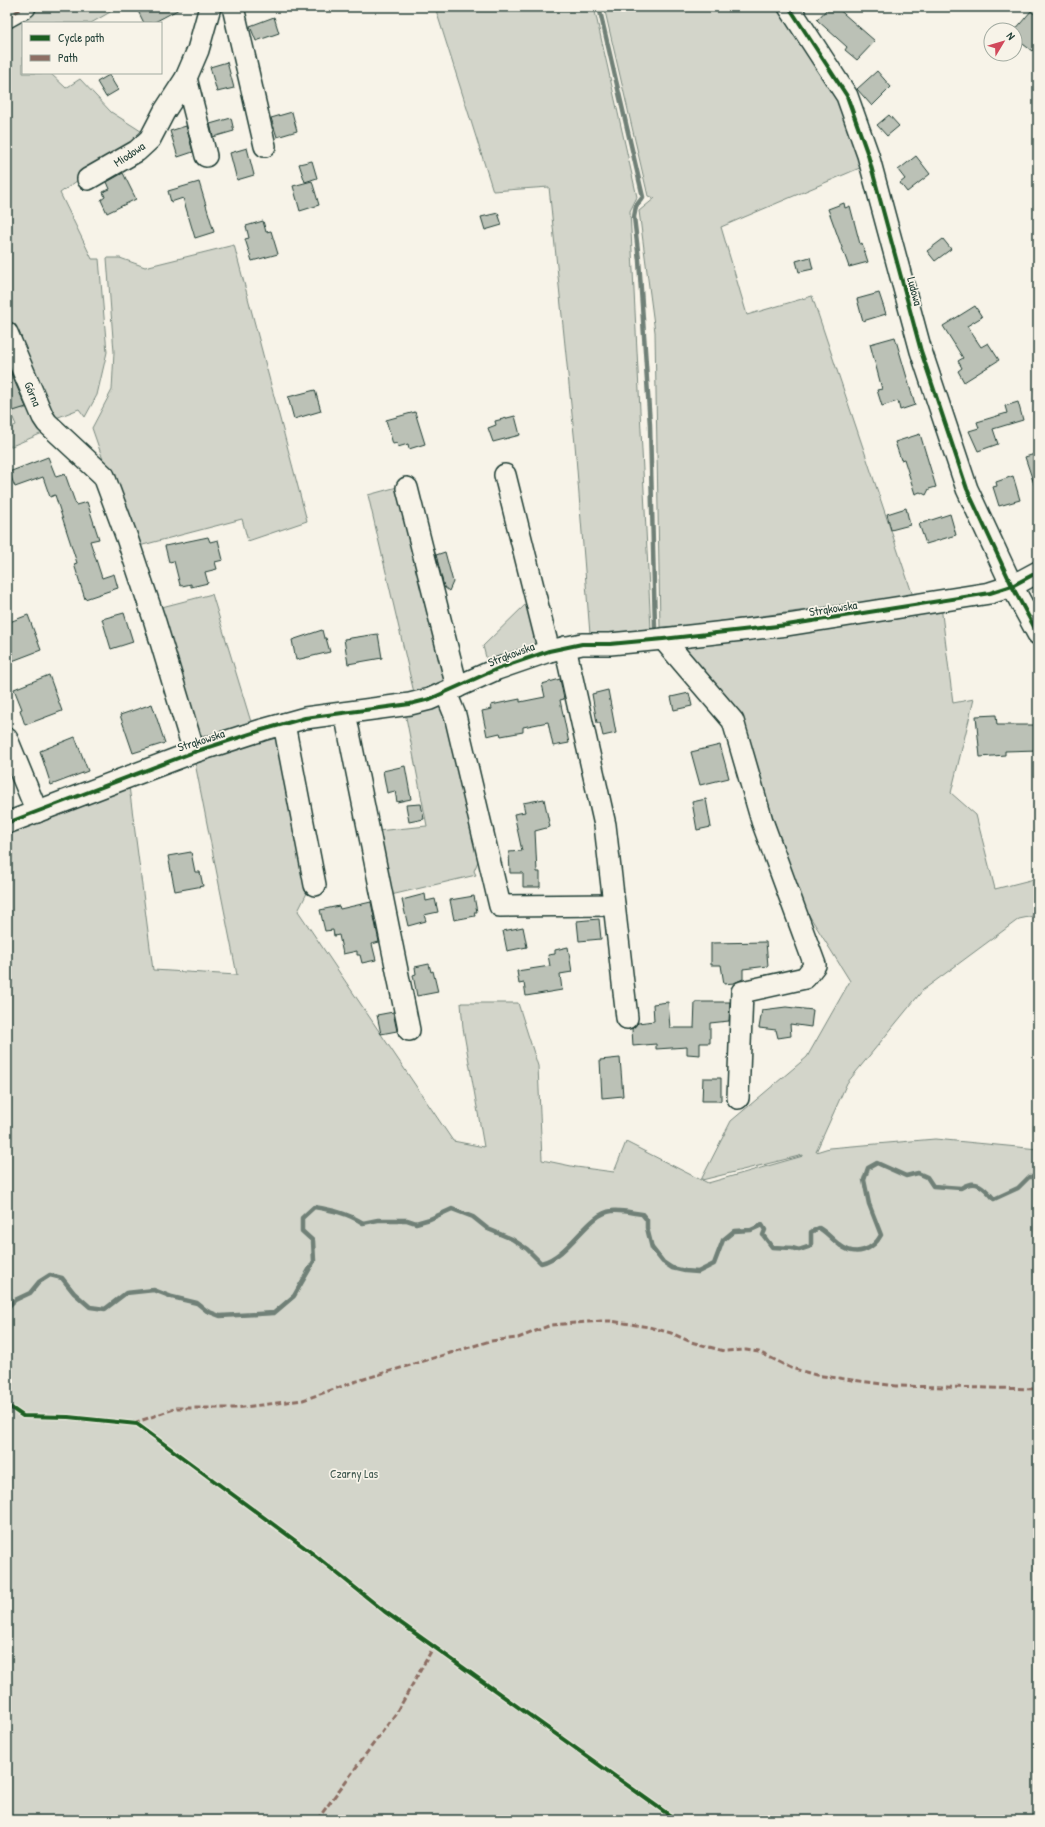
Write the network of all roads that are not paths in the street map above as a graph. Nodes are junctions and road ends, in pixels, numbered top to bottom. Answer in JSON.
{"nodes":[{"id":1,"x":25,"y":7,"type":"edge"},
{"id":2,"x":210,"y":7,"type":"edge"},
{"id":3,"x":233,"y":7,"type":"edge"},
{"id":4,"x":789,"y":7,"type":"edge"},
{"id":5,"x":7,"y":17,"type":"edge"},
{"id":6,"x":186,"y":78,"type":"junction"},
{"id":7,"x":265,"y":146,"type":"dead end"},
{"id":8,"x":206,"y":156,"type":"dead end"},
{"id":9,"x":88,"y":179,"type":"dead end"},
{"id":10,"x":7,"y":333,"type":"edge"},
{"id":11,"x":505,"y":475,"type":"dead end"},
{"id":12,"x":406,"y":488,"type":"dead end"},
{"id":13,"x":1038,"y":572,"type":"edge"},
{"id":14,"x":1012,"y":586,"type":"junction"},
{"id":15,"x":1038,"y":634,"type":"edge"},
{"id":16,"x":663,"y":639,"type":"junction"},
{"id":17,"x":557,"y":649,"type":"junction"},
{"id":18,"x":452,"y":690,"type":"junction"},
{"id":19,"x":345,"y":713,"type":"junction"},
{"id":20,"x":284,"y":724,"type":"junction"},
{"id":21,"x":7,"y":739,"type":"edge"},
{"id":22,"x":194,"y":752,"type":"junction"},
{"id":23,"x":38,"y":812,"type":"junction"},
{"id":24,"x":7,"y":823,"type":"edge"},
{"id":25,"x":315,"y":885,"type":"dead end"},
{"id":26,"x":614,"y":905,"type":"junction"},
{"id":27,"x":627,"y":1018,"type":"dead end"},
{"id":28,"x":409,"y":1030,"type":"dead end"},
{"id":29,"x":738,"y":1098,"type":"dead end"}],
"edges":[{"from":1,"to":5,"type":"street"},
{"from":2,"to":6,"type":"street","name":"Miodowa"},
{"from":3,"to":7,"type":"street"},
{"from":4,"to":14,"type":"street","name":"Ludowa"},
{"from":6,"to":8,"type":"street"},
{"from":6,"to":9,"type":"street","name":"Miodowa"},
{"from":10,"to":22,"type":"street","name":"Górna"},
{"from":11,"to":17,"type":"street"},
{"from":12,"to":18,"type":"street"},
{"from":13,"to":14,"type":"street","name":"Strąkowska"},
{"from":14,"to":15,"type":"street","name":"Ludowa"},
{"from":14,"to":16,"type":"street","name":"Strąkowska"},
{"from":16,"to":17,"type":"street","name":"Strąkowska"},
{"from":16,"to":29,"type":"street"},
{"from":17,"to":18,"type":"street","name":"Strąkowska"},
{"from":17,"to":26,"type":"street"},
{"from":18,"to":19,"type":"street","name":"Strąkowska"},
{"from":18,"to":26,"type":"street"},
{"from":19,"to":20,"type":"street","name":"Strąkowska"},
{"from":19,"to":28,"type":"street"},
{"from":20,"to":22,"type":"street","name":"Strąkowska"},
{"from":20,"to":25,"type":"street"},
{"from":21,"to":23,"type":"street"},
{"from":22,"to":23,"type":"street","name":"Strąkowska"},
{"from":23,"to":24,"type":"street","name":"Strąkowska"},
{"from":26,"to":27,"type":"street"}]}
